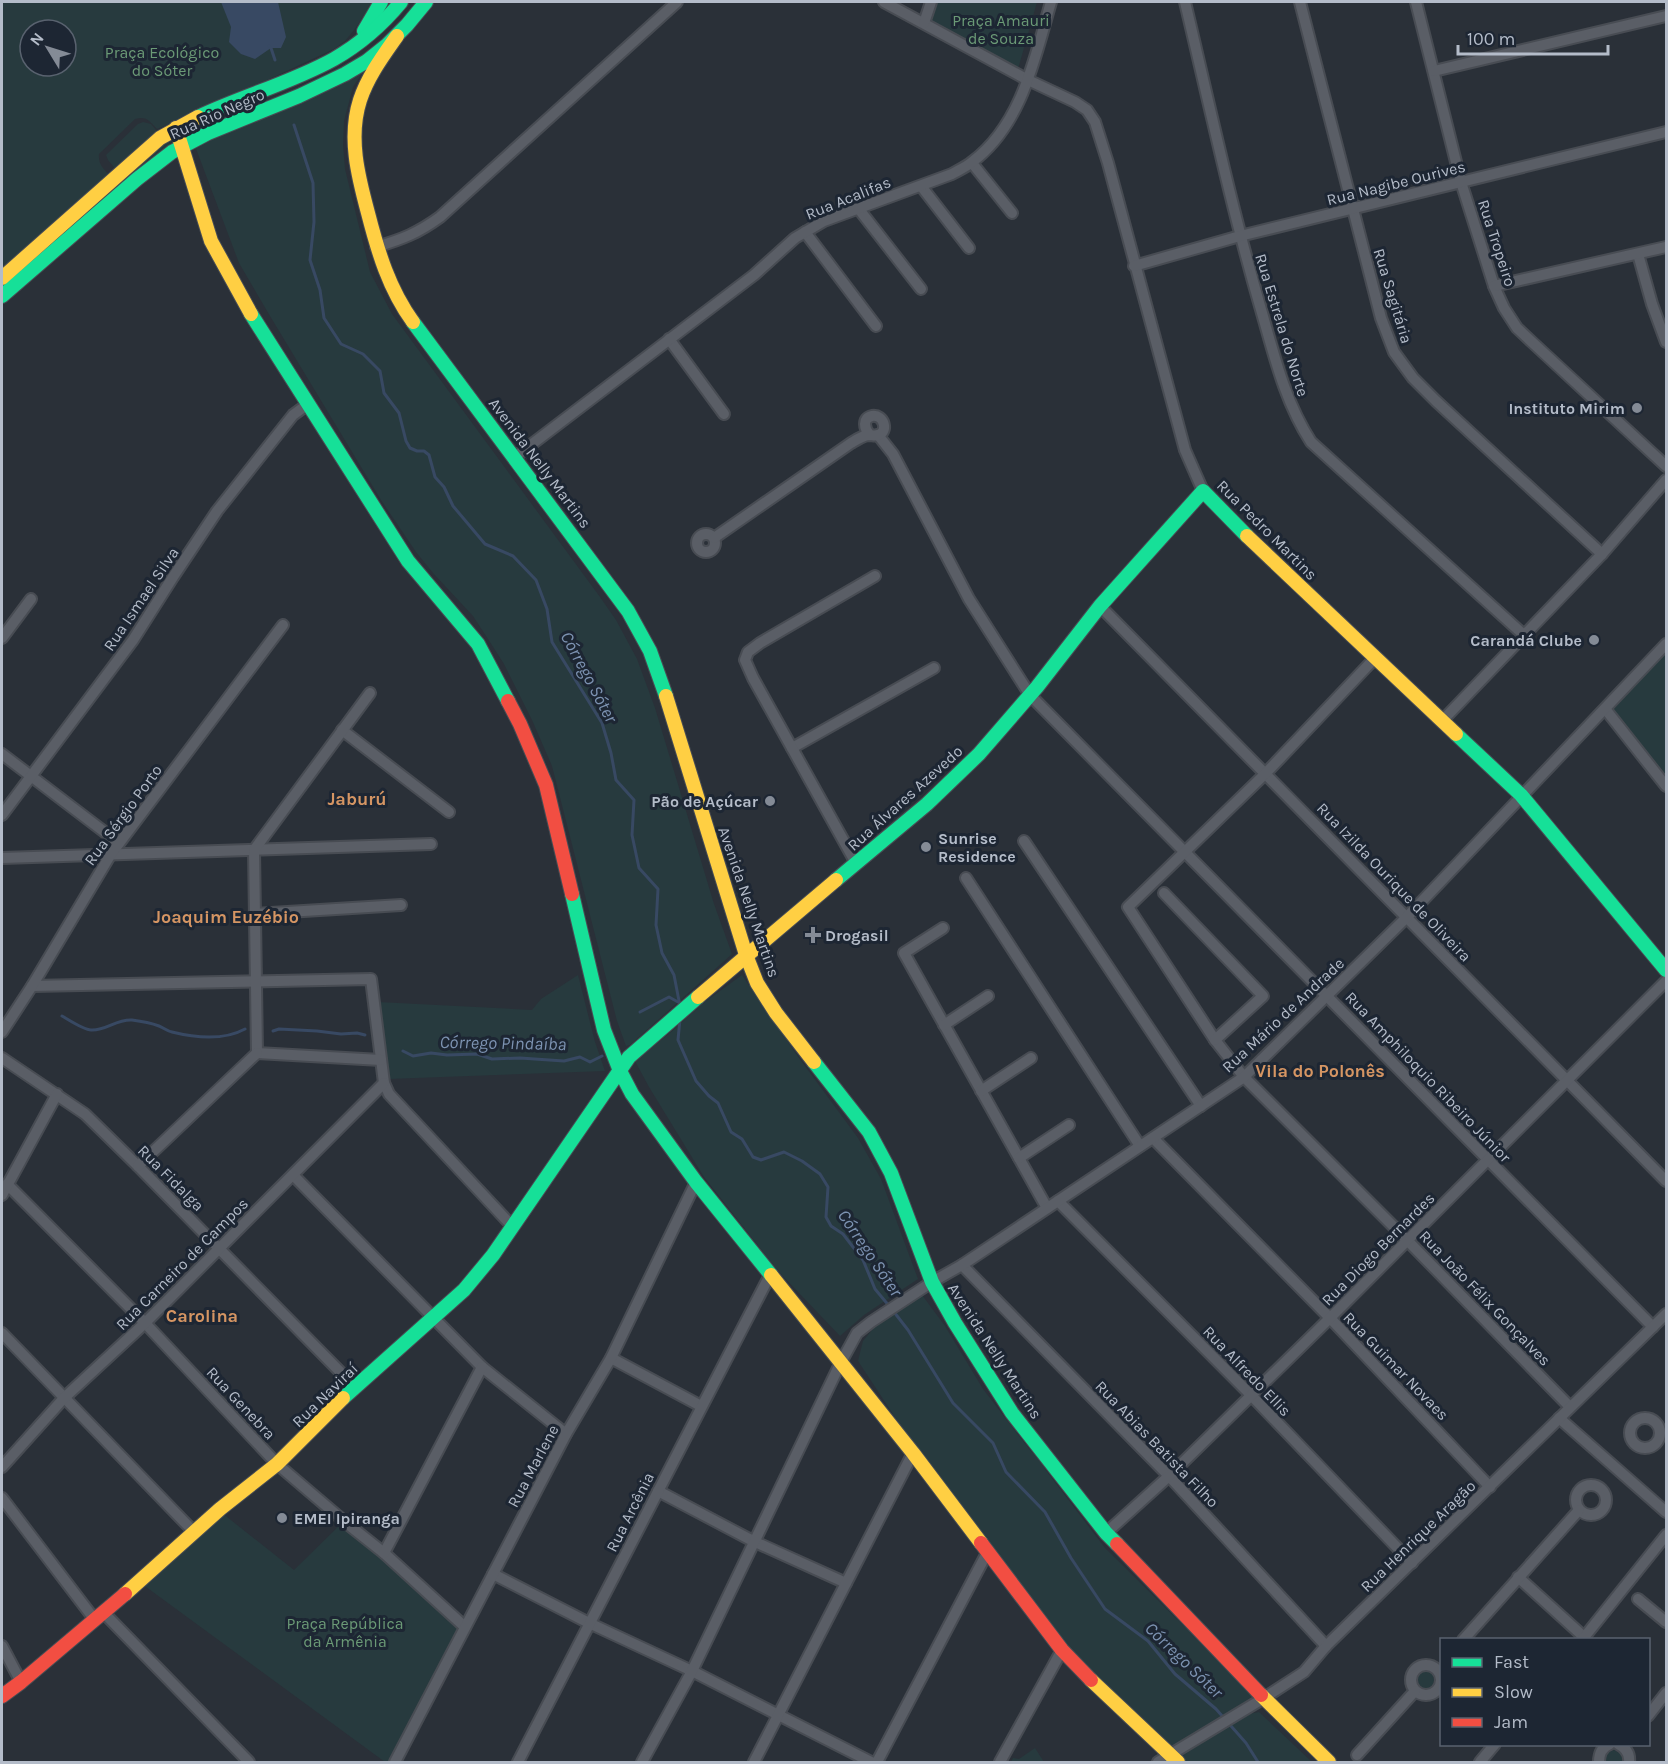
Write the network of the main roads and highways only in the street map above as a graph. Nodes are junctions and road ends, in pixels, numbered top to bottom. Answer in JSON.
{"nodes":[{"id":1,"x":381,"y":2,"type":"edge"},
{"id":2,"x":401,"y":2,"type":"edge"},
{"id":3,"x":424,"y":2,"type":"edge"},
{"id":4,"x":396,"y":36,"type":"junction"},
{"id":5,"x":349,"y":50,"type":"junction"},
{"id":6,"x":176,"y":128,"type":"junction"},
{"id":7,"x":183,"y":146,"type":"junction"},
{"id":8,"x":2,"y":278,"type":"edge"},
{"id":9,"x":2,"y":296,"type":"edge"},
{"id":10,"x":1203,"y":491,"type":"joint"},
{"id":11,"x":746,"y":955,"type":"junction"},
{"id":12,"x":1666,"y":970,"type":"edge"},
{"id":13,"x":620,"y":1071,"type":"junction"},
{"id":14,"x":2,"y":1696,"type":"edge"},
{"id":15,"x":1168,"y":1760,"type":"edge"},
{"id":16,"x":1329,"y":1762,"type":"edge"}],
"edges":[{"from":1,"to":5,"type":"main road"},
{"from":2,"to":5,"type":"main road","name":"Rua Rio Negro"},
{"from":3,"to":4,"type":"main road","name":"Rua Rio Negro"},
{"from":4,"to":7,"type":"main road","name":"Rua Rio Negro"},
{"from":4,"to":11,"type":"main road","name":"Avenida Nelly Martins"},
{"from":5,"to":6,"type":"main road","name":"Rua Rio Negro"},
{"from":6,"to":7,"type":"main road"},
{"from":6,"to":8,"type":"main road","name":"Rua Rio Negro"},
{"from":7,"to":9,"type":"main road","name":"Rua Rio Negro"},
{"from":7,"to":13,"type":"main road"},
{"from":10,"to":11,"type":"main road","name":"Rua Álvares Azevedo"},
{"from":10,"to":12,"type":"main road","name":"Rua Pedro Martins"},
{"from":11,"to":13,"type":"main road","name":"Rua Álvares Azevedo"},
{"from":11,"to":16,"type":"main road","name":"Avenida Nelly Martins"},
{"from":13,"to":14,"type":"main road","name":"Rua Naviraí"},
{"from":13,"to":15,"type":"main road"}]}
